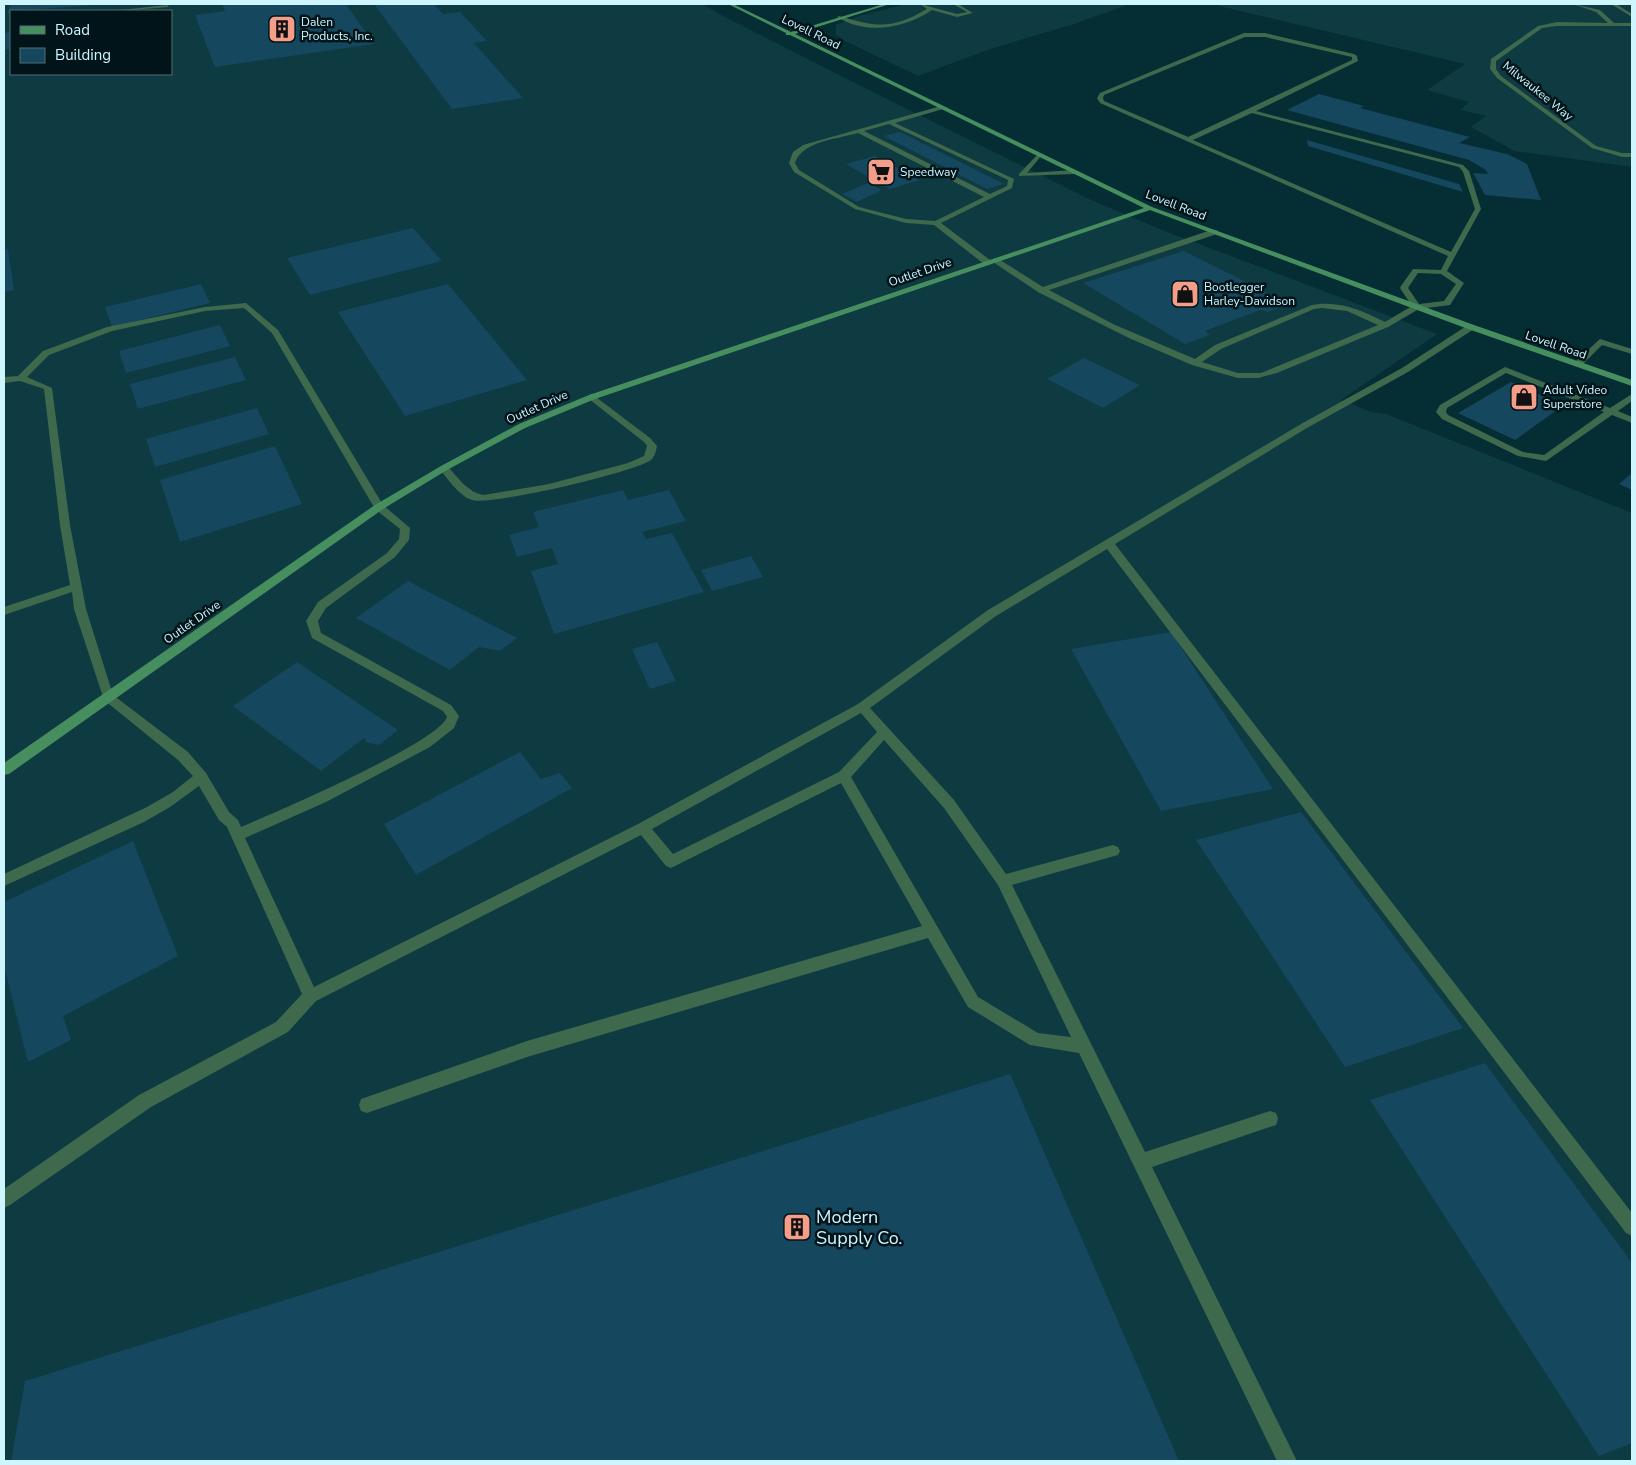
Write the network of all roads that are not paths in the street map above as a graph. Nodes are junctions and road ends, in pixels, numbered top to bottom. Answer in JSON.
{"nodes":[{"id":1,"x":730,"y":4,"type":"edge"},
{"id":2,"x":888,"y":4,"type":"edge"},
{"id":3,"x":922,"y":4,"type":"edge"},
{"id":4,"x":955,"y":4,"type":"edge"},
{"id":5,"x":1575,"y":4,"type":"edge"},
{"id":6,"x":1613,"y":4,"type":"edge"},
{"id":7,"x":167,"y":7,"type":"edge"},
{"id":8,"x":929,"y":7,"type":"junction"},
{"id":9,"x":132,"y":10,"type":"edge"},
{"id":10,"x":1631,"y":14,"type":"edge"},
{"id":11,"x":839,"y":17,"type":"junction"},
{"id":12,"x":1612,"y":24,"type":"junction"},
{"id":13,"x":1632,"y":25,"type":"edge"},
{"id":14,"x":788,"y":34,"type":"junction"},
{"id":15,"x":941,"y":108,"type":"junction"},
{"id":16,"x":1250,"y":111,"type":"junction"},
{"id":17,"x":889,"y":122,"type":"junction"},
{"id":18,"x":858,"y":131,"type":"junction"},
{"id":19,"x":1187,"y":140,"type":"junction"},
{"id":20,"x":1039,"y":155,"type":"junction"},
{"id":21,"x":1632,"y":155,"type":"edge"},
{"id":22,"x":1075,"y":172,"type":"junction"},
{"id":23,"x":1021,"y":175,"type":"junction"},
{"id":24,"x":1011,"y":179,"type":"junction"},
{"id":25,"x":990,"y":197,"type":"junction"},
{"id":26,"x":1150,"y":208,"type":"junction"},
{"id":27,"x":936,"y":223,"type":"junction"},
{"id":28,"x":1214,"y":232,"type":"junction"},
{"id":29,"x":1452,"y":255,"type":"junction"},
{"id":30,"x":991,"y":261,"type":"junction"},
{"id":31,"x":1443,"y":272,"type":"junction"},
{"id":32,"x":1039,"y":288,"type":"junction"},
{"id":33,"x":1417,"y":307,"type":"junction"},
{"id":34,"x":1385,"y":324,"type":"junction"},
{"id":35,"x":1471,"y":327,"type":"junction"},
{"id":36,"x":1632,"y":352,"type":"edge"},
{"id":37,"x":1195,"y":363,"type":"junction"},
{"id":38,"x":1578,"y":364,"type":"junction"},
{"id":39,"x":22,"y":378,"type":"junction"},
{"id":40,"x":4,"y":380,"type":"edge"},
{"id":41,"x":1632,"y":383,"type":"edge"},
{"id":42,"x":592,"y":397,"type":"junction"},
{"id":43,"x":1632,"y":397,"type":"edge"},
{"id":44,"x":1610,"y":412,"type":"junction"},
{"id":45,"x":1632,"y":420,"type":"edge"},
{"id":46,"x":444,"y":468,"type":"junction"},
{"id":47,"x":378,"y":507,"type":"junction"},
{"id":48,"x":1109,"y":544,"type":"junction"},
{"id":49,"x":76,"y":587,"type":"junction"},
{"id":50,"x":4,"y":611,"type":"edge"},
{"id":51,"x":108,"y":697,"type":"junction"},
{"id":52,"x":862,"y":708,"type":"junction"},
{"id":53,"x":884,"y":732,"type":"junction"},
{"id":54,"x":4,"y":770,"type":"edge"},
{"id":55,"x":844,"y":776,"type":"junction"},
{"id":56,"x":200,"y":777,"type":"junction"},
{"id":57,"x":643,"y":828,"type":"junction"},
{"id":58,"x":234,"y":829,"type":"junction"},
{"id":59,"x":1113,"y":851,"type":"dead end"},
{"id":60,"x":4,"y":880,"type":"edge"},
{"id":61,"x":1003,"y":881,"type":"junction"},
{"id":62,"x":932,"y":930,"type":"junction"},
{"id":63,"x":311,"y":996,"type":"junction"},
{"id":64,"x":1084,"y":1046,"type":"junction"},
{"id":65,"x":367,"y":1105,"type":"dead end"},
{"id":66,"x":1270,"y":1119,"type":"dead end"},
{"id":67,"x":1141,"y":1162,"type":"junction"},
{"id":68,"x":4,"y":1199,"type":"edge"},
{"id":69,"x":1632,"y":1227,"type":"edge"},
{"id":70,"x":1287,"y":1461,"type":"edge"}],
"edges":[{"from":1,"to":14,"type":"main road","name":"Lovell Road"},
{"from":2,"to":11,"type":"main road"},
{"from":3,"to":8,"type":"street"},
{"from":4,"to":8,"type":"street"},
{"from":5,"to":12,"type":"street"},
{"from":6,"to":10,"type":"street"},
{"from":7,"to":9,"type":"street"},
{"from":8,"to":11,"type":"street"},
{"from":11,"to":14,"type":"main road"},
{"from":12,"to":13,"type":"street","name":"Milwaukee Way"},
{"from":12,"to":21,"type":"street","name":"Milwaukee Way"},
{"from":14,"to":15,"type":"main road","name":"Lovell Road"},
{"from":15,"to":17,"type":"street"},
{"from":15,"to":20,"type":"main road","name":"Lovell Road"},
{"from":16,"to":19,"type":"street"},
{"from":16,"to":19,"type":"street"},
{"from":16,"to":29,"type":"street"},
{"from":17,"to":18,"type":"street"},
{"from":17,"to":24,"type":"street"},
{"from":18,"to":25,"type":"street"},
{"from":18,"to":27,"type":"street"},
{"from":19,"to":29,"type":"street"},
{"from":20,"to":22,"type":"main road","name":"Lovell Road"},
{"from":20,"to":23,"type":"street"},
{"from":22,"to":23,"type":"street"},
{"from":22,"to":26,"type":"main road","name":"Lovell Road"},
{"from":23,"to":24,"type":"street"},
{"from":24,"to":25,"type":"street"},
{"from":25,"to":27,"type":"street"},
{"from":26,"to":28,"type":"main road","name":"Lovell Road"},
{"from":26,"to":30,"type":"main road","name":"Outlet Drive"},
{"from":27,"to":30,"type":"street"},
{"from":28,"to":32,"type":"street"},
{"from":28,"to":33,"type":"main road","name":"Lovell Road"},
{"from":29,"to":31,"type":"street"},
{"from":30,"to":32,"type":"street"},
{"from":30,"to":42,"type":"main road","name":"Outlet Drive"},
{"from":31,"to":33,"type":"street"},
{"from":31,"to":33,"type":"street"},
{"from":32,"to":37,"type":"street"},
{"from":33,"to":34,"type":"street"},
{"from":33,"to":35,"type":"main road","name":"Lovell Road"},
{"from":34,"to":37,"type":"street"},
{"from":34,"to":37,"type":"street"},
{"from":35,"to":38,"type":"main road","name":"Lovell Road"},
{"from":35,"to":48,"type":"street"},
{"from":36,"to":38,"type":"street"},
{"from":38,"to":41,"type":"main road","name":"Lovell Road"},
{"from":39,"to":40,"type":"street"},
{"from":39,"to":47,"type":"street"},
{"from":39,"to":49,"type":"street"},
{"from":42,"to":46,"type":"main road","name":"Outlet Drive"},
{"from":42,"to":46,"type":"street"},
{"from":43,"to":44,"type":"street"},
{"from":44,"to":44,"type":"street"},
{"from":44,"to":45,"type":"street"},
{"from":46,"to":47,"type":"main road","name":"Outlet Drive"},
{"from":47,"to":51,"type":"main road","name":"Outlet Drive"},
{"from":47,"to":58,"type":"street"},
{"from":48,"to":52,"type":"street"},
{"from":48,"to":69,"type":"street"},
{"from":49,"to":50,"type":"street"},
{"from":49,"to":51,"type":"street"},
{"from":51,"to":54,"type":"main road","name":"Outlet Drive"},
{"from":51,"to":56,"type":"street"},
{"from":52,"to":53,"type":"street"},
{"from":52,"to":57,"type":"street"},
{"from":53,"to":55,"type":"street"},
{"from":53,"to":61,"type":"street"},
{"from":55,"to":57,"type":"street"},
{"from":55,"to":62,"type":"street"},
{"from":56,"to":58,"type":"street"},
{"from":56,"to":60,"type":"street"},
{"from":57,"to":63,"type":"street"},
{"from":58,"to":63,"type":"street"},
{"from":59,"to":61,"type":"street"},
{"from":61,"to":64,"type":"street"},
{"from":62,"to":64,"type":"street"},
{"from":62,"to":65,"type":"street"},
{"from":63,"to":68,"type":"street"},
{"from":64,"to":67,"type":"street"},
{"from":66,"to":67,"type":"street"},
{"from":67,"to":70,"type":"street"}]}
